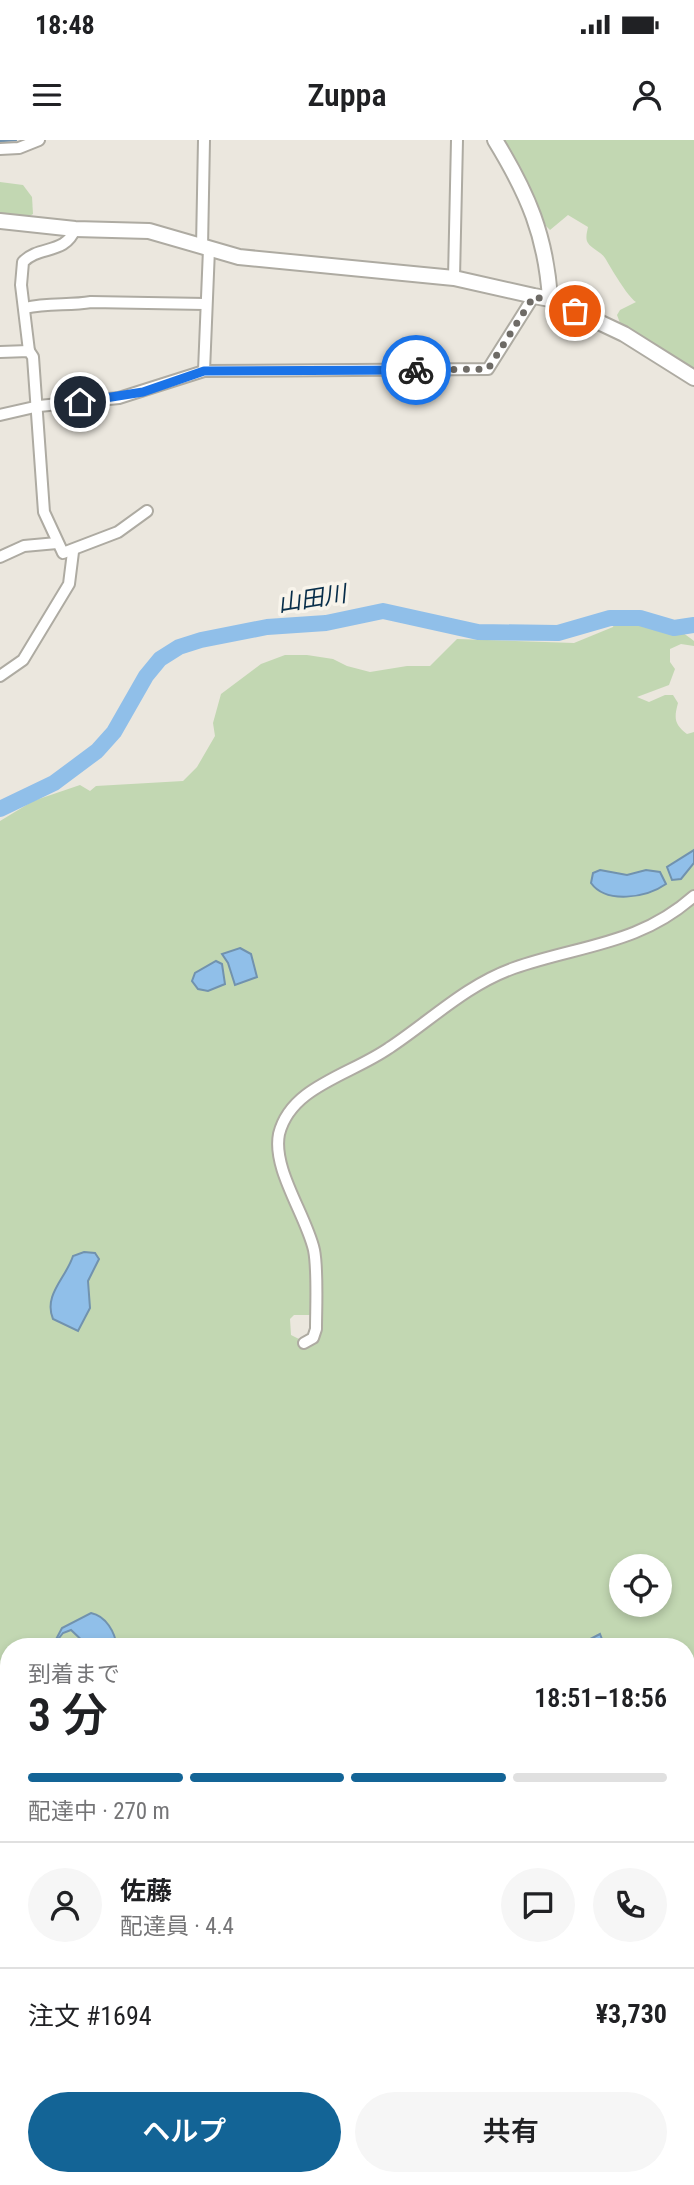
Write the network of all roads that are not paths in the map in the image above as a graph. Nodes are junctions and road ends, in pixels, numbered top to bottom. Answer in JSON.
{"nodes":[{"id":1,"x":39,"y":140,"type":"edge"},
{"id":2,"x":204,"y":140,"type":"edge"},
{"id":3,"x":457,"y":140,"type":"edge"},
{"id":4,"x":495,"y":140,"type":"edge"},
{"id":5,"x":0,"y":149,"type":"edge"},
{"id":6,"x":0,"y":222,"type":"edge"},
{"id":7,"x":75,"y":229,"type":"junction"},
{"id":8,"x":206,"y":248,"type":"junction"},
{"id":9,"x":454,"y":278,"type":"junction"},
{"id":10,"x":534,"y":296,"type":"junction"},
{"id":11,"x":550,"y":299,"type":"junction"},
{"id":12,"x":205,"y":304,"type":"junction"},
{"id":13,"x":26,"y":307,"type":"junction"},
{"id":14,"x":29,"y":351,"type":"junction"},
{"id":15,"x":0,"y":352,"type":"edge"},
{"id":16,"x":204,"y":371,"type":"junction"},
{"id":17,"x":694,"y":378,"type":"edge"},
{"id":18,"x":39,"y":406,"type":"junction"},
{"id":19,"x":0,"y":415,"type":"edge"},
{"id":20,"x":147,"y":511,"type":"dead end"},
{"id":21,"x":57,"y":543,"type":"junction"},
{"id":22,"x":73,"y":552,"type":"junction"},
{"id":23,"x":0,"y":558,"type":"edge"},
{"id":24,"x":0,"y":676,"type":"edge"},
{"id":25,"x":694,"y":896,"type":"edge"},
{"id":26,"x":304,"y":1343,"type":"dead end"}],
"edges":[{"from":1,"to":5,"type":"street"},
{"from":2,"to":8,"type":"street"},
{"from":3,"to":9,"type":"street"},
{"from":4,"to":11,"type":"main road"},
{"from":6,"to":7,"type":"main road"},
{"from":7,"to":8,"type":"main road"},
{"from":7,"to":13,"type":"street"},
{"from":8,"to":9,"type":"main road"},
{"from":8,"to":12,"type":"street"},
{"from":9,"to":10,"type":"main road"},
{"from":10,"to":11,"type":"main road"},
{"from":10,"to":16,"type":"street"},
{"from":11,"to":17,"type":"main road"},
{"from":12,"to":13,"type":"street"},
{"from":12,"to":16,"type":"street"},
{"from":13,"to":14,"type":"street"},
{"from":14,"to":15,"type":"street"},
{"from":14,"to":18,"type":"street"},
{"from":16,"to":18,"type":"street"},
{"from":18,"to":19,"type":"street"},
{"from":18,"to":21,"type":"street"},
{"from":20,"to":22,"type":"street"},
{"from":21,"to":22,"type":"street"},
{"from":21,"to":23,"type":"street"},
{"from":22,"to":24,"type":"street"},
{"from":25,"to":26,"type":"street"}]}
